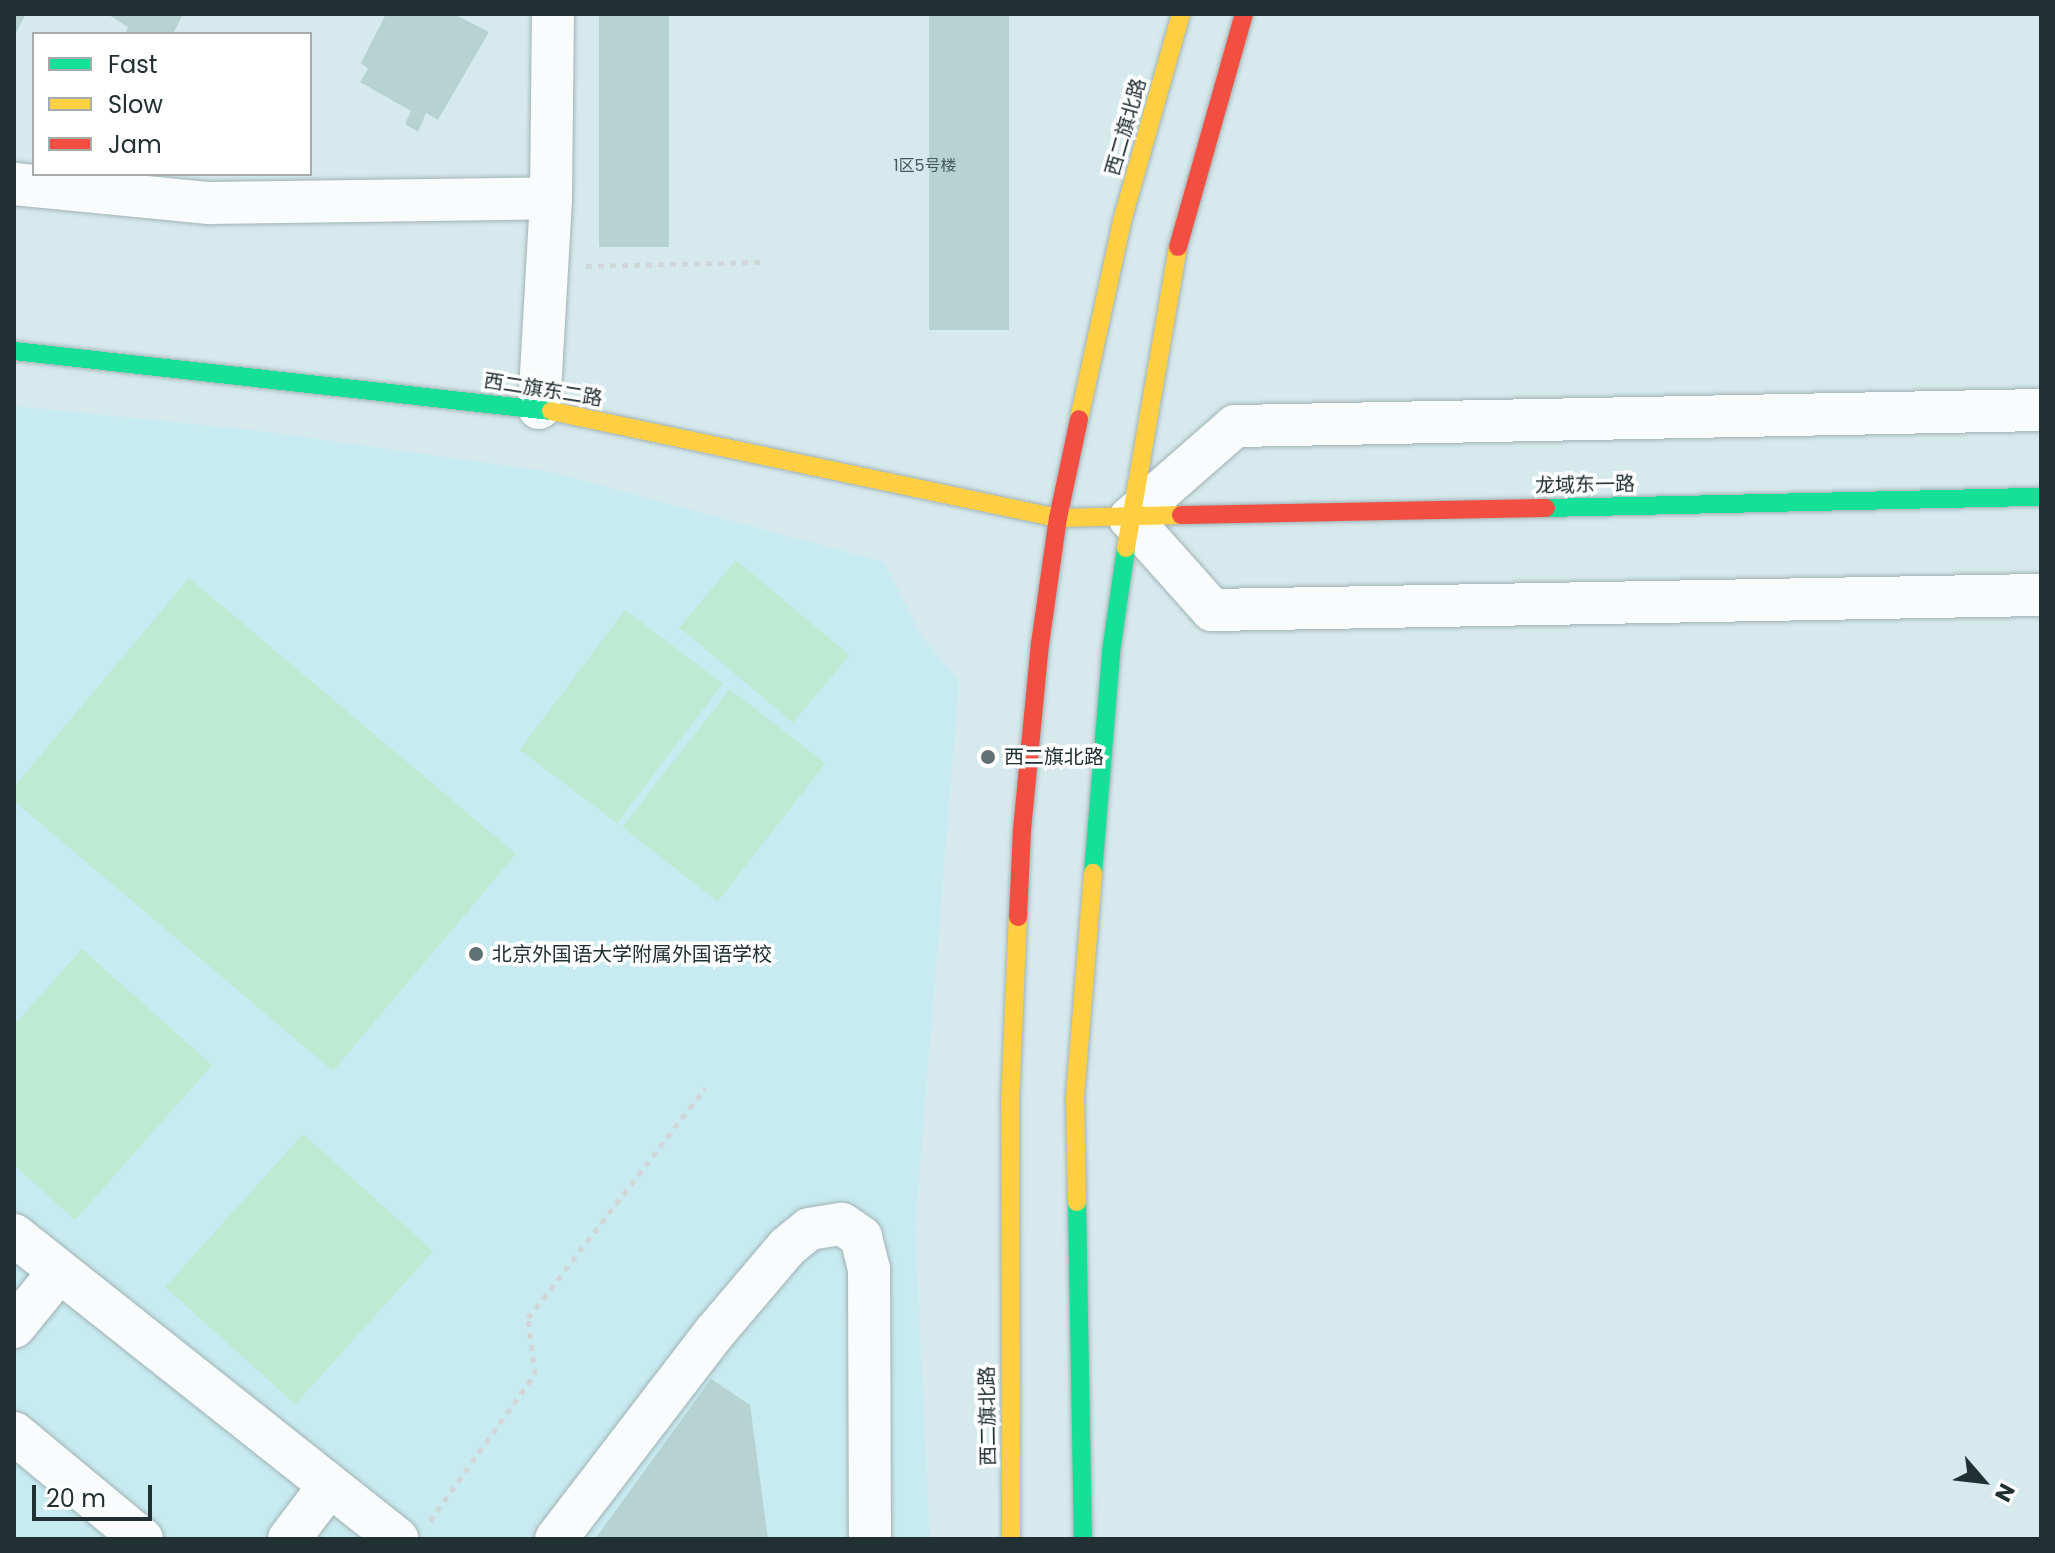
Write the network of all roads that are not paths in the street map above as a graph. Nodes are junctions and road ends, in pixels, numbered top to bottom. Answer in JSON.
{"nodes":[{"id":1,"x":553,"y":14,"type":"edge"},
{"id":2,"x":1181,"y":14,"type":"edge"},
{"id":3,"x":1244,"y":14,"type":"edge"},
{"id":4,"x":14,"y":184,"type":"edge"},
{"id":5,"x":551,"y":198,"type":"junction"},
{"id":6,"x":14,"y":351,"type":"edge"},
{"id":7,"x":539,"y":408,"type":"junction"},
{"id":8,"x":2041,"y":410,"type":"edge"},
{"id":9,"x":2041,"y":497,"type":"edge"},
{"id":10,"x":1058,"y":518,"type":"junction"},
{"id":11,"x":1130,"y":518,"type":"junction"},
{"id":12,"x":2041,"y":595,"type":"edge"},
{"id":13,"x":14,"y":1235,"type":"edge"},
{"id":14,"x":59,"y":1272,"type":"junction"},
{"id":15,"x":14,"y":1327,"type":"edge"},
{"id":16,"x":18,"y":1445,"type":"edge"},
{"id":17,"x":329,"y":1486,"type":"junction"},
{"id":18,"x":412,"y":1533,"type":"edge"},
{"id":19,"x":142,"y":1539,"type":"edge"},
{"id":20,"x":289,"y":1539,"type":"edge"},
{"id":21,"x":556,"y":1539,"type":"edge"},
{"id":22,"x":870,"y":1539,"type":"edge"},
{"id":23,"x":1011,"y":1539,"type":"edge"},
{"id":24,"x":1083,"y":1539,"type":"edge"}],
"edges":[{"from":1,"to":5,"type":"street"},
{"from":2,"to":10,"type":"main road","name":"西二旗北路"},
{"from":3,"to":11,"type":"main road"},
{"from":4,"to":5,"type":"street"},
{"from":5,"to":7,"type":"street"},
{"from":6,"to":7,"type":"main road","name":"西二旗东二路"},
{"from":7,"to":10,"type":"main road","name":"西二旗东二路"},
{"from":8,"to":11,"type":"street"},
{"from":9,"to":11,"type":"main road","name":"龙域东一路"},
{"from":10,"to":11,"type":"main road","name":"西二旗东二路"},
{"from":10,"to":23,"type":"main road","name":"西二旗北路"},
{"from":11,"to":12,"type":"street"},
{"from":11,"to":24,"type":"main road"},
{"from":13,"to":14,"type":"street"},
{"from":14,"to":15,"type":"street"},
{"from":14,"to":17,"type":"street"},
{"from":16,"to":19,"type":"street"},
{"from":17,"to":18,"type":"street"},
{"from":17,"to":20,"type":"street"},
{"from":21,"to":22,"type":"street"}]}
